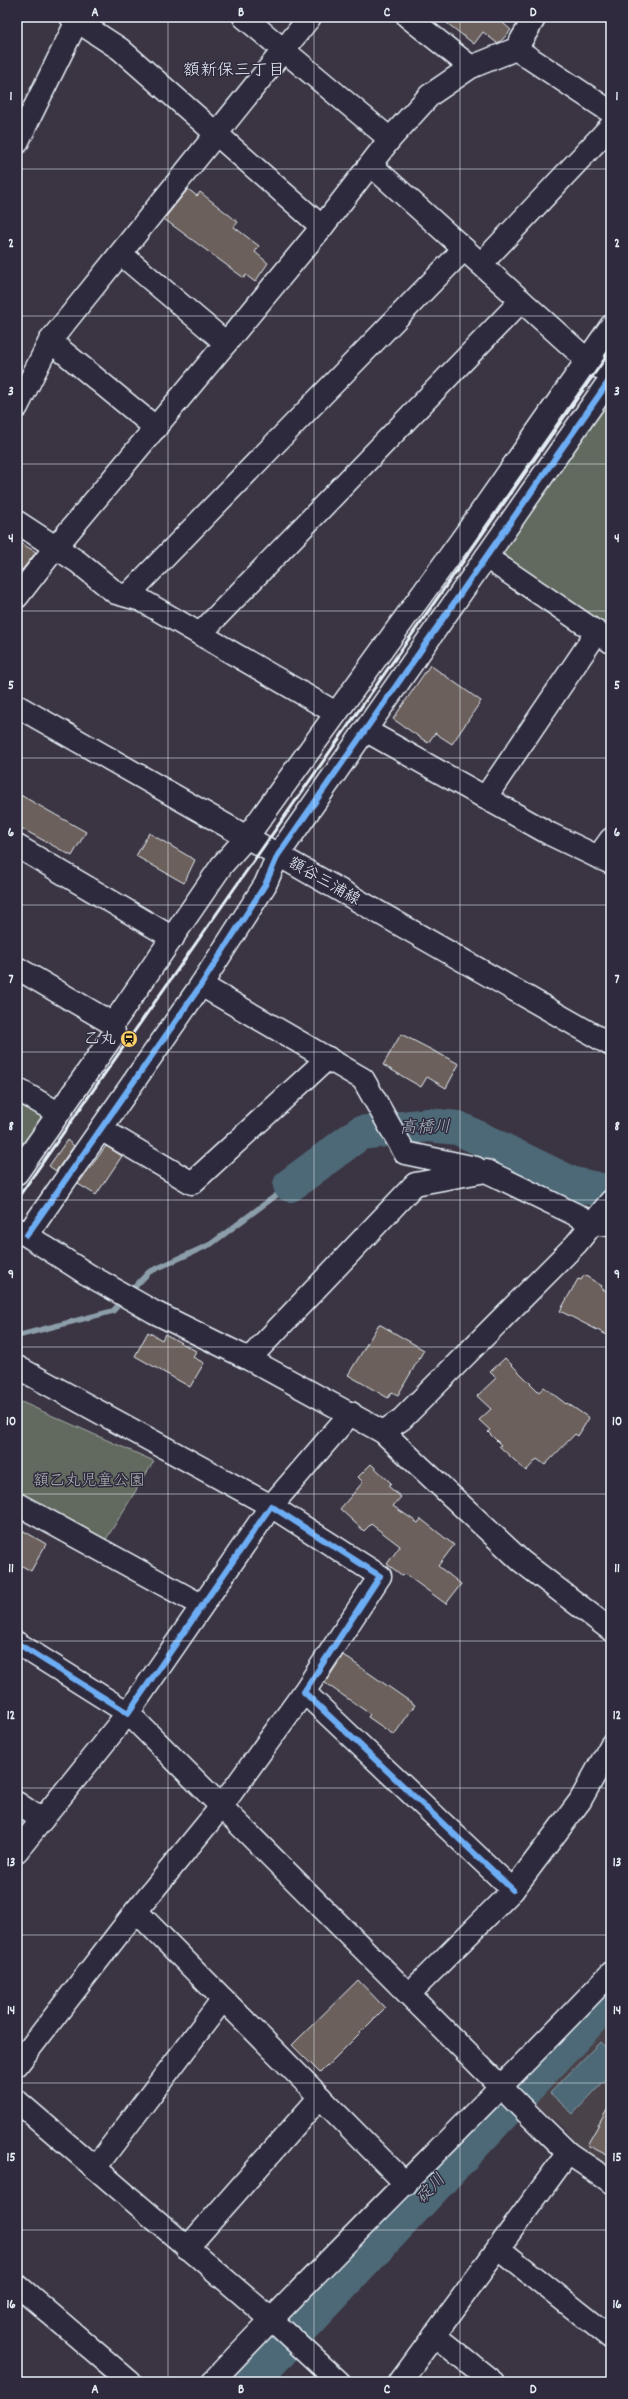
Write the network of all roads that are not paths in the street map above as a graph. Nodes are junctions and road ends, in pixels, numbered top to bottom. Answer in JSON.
{"nodes":[{"id":1,"x":244,"y":17,"type":"edge"},
{"id":2,"x":310,"y":17,"type":"edge"},
{"id":3,"x":408,"y":17,"type":"edge"},
{"id":4,"x":536,"y":17,"type":"edge"},
{"id":5,"x":76,"y":19,"type":"edge"},
{"id":6,"x":516,"y":49,"type":"junction"},
{"id":7,"x":284,"y":50,"type":"junction"},
{"id":8,"x":471,"y":67,"type":"junction"},
{"id":9,"x":611,"y":112,"type":"edge"},
{"id":10,"x":611,"y":126,"type":"edge"},
{"id":11,"x":216,"y":135,"type":"junction"},
{"id":12,"x":390,"y":139,"type":"junction"},
{"id":13,"x":17,"y":142,"type":"edge"},
{"id":14,"x":371,"y":165,"type":"junction"},
{"id":15,"x":322,"y":228,"type":"junction"},
{"id":16,"x":464,"y":248,"type":"junction"},
{"id":17,"x":120,"y":254,"type":"junction"},
{"id":18,"x":481,"y":264,"type":"junction"},
{"id":19,"x":521,"y":301,"type":"junction"},
{"id":20,"x":611,"y":326,"type":"edge"},
{"id":21,"x":50,"y":341,"type":"junction"},
{"id":22,"x":226,"y":343,"type":"junction"},
{"id":23,"x":587,"y":360,"type":"junction"},
{"id":24,"x":611,"y":377,"type":"edge"},
{"id":25,"x":17,"y":407,"type":"edge"},
{"id":26,"x":156,"y":428,"type":"junction"},
{"id":27,"x":17,"y":522,"type":"edge"},
{"id":28,"x":55,"y":548,"type":"junction"},
{"id":29,"x":486,"y":557,"type":"junction"},
{"id":30,"x":128,"y":595,"type":"junction"},
{"id":31,"x":17,"y":597,"type":"edge"},
{"id":32,"x":201,"y":633,"type":"junction"},
{"id":33,"x":604,"y":637,"type":"edge"},
{"id":34,"x":17,"y":706,"type":"edge"},
{"id":35,"x":336,"y":712,"type":"junction"},
{"id":36,"x":365,"y":730,"type":"junction"},
{"id":37,"x":485,"y":798,"type":"junction"},
{"id":38,"x":247,"y":837,"type":"junction"},
{"id":39,"x":611,"y":839,"type":"edge"},
{"id":40,"x":17,"y":846,"type":"edge"},
{"id":41,"x":278,"y":855,"type":"junction"},
{"id":42,"x":605,"y":860,"type":"edge"},
{"id":43,"x":173,"y":938,"type":"junction"},
{"id":44,"x":17,"y":968,"type":"edge"},
{"id":45,"x":201,"y":985,"type":"junction"},
{"id":46,"x":113,"y":1024,"type":"junction"},
{"id":47,"x":611,"y":1045,"type":"edge"},
{"id":48,"x":328,"y":1058,"type":"junction"},
{"id":49,"x":17,"y":1089,"type":"edge"},
{"id":50,"x":58,"y":1113,"type":"junction"},
{"id":51,"x":101,"y":1129,"type":"junction"},
{"id":52,"x":486,"y":1171,"type":"junction"},
{"id":53,"x":17,"y":1173,"type":"edge"},
{"id":54,"x":605,"y":1215,"type":"edge"},
{"id":55,"x":22,"y":1232,"type":"edge"},
{"id":56,"x":249,"y":1360,"type":"junction"},
{"id":57,"x":17,"y":1367,"type":"edge"},
{"id":58,"x":351,"y":1413,"type":"junction"},
{"id":59,"x":383,"y":1432,"type":"junction"},
{"id":60,"x":17,"y":1504,"type":"edge"},
{"id":61,"x":271,"y":1506,"type":"junction"},
{"id":62,"x":201,"y":1605,"type":"junction"},
{"id":63,"x":611,"y":1630,"type":"edge"},
{"id":64,"x":17,"y":1643,"type":"edge"},
{"id":65,"x":304,"y":1692,"type":"junction"},
{"id":66,"x":128,"y":1713,"type":"junction"},
{"id":67,"x":611,"y":1745,"type":"edge"},
{"id":68,"x":17,"y":1804,"type":"edge"},
{"id":69,"x":221,"y":1807,"type":"junction"},
{"id":70,"x":42,"y":1820,"type":"junction"},
{"id":71,"x":17,"y":1851,"type":"edge"},
{"id":72,"x":513,"y":1890,"type":"junction"},
{"id":73,"x":136,"y":1911,"type":"junction"},
{"id":74,"x":611,"y":1973,"type":"edge"},
{"id":75,"x":410,"y":1993,"type":"junction"},
{"id":76,"x":223,"y":1999,"type":"junction"},
{"id":77,"x":17,"y":2065,"type":"edge"},
{"id":78,"x":320,"y":2097,"type":"junction"},
{"id":79,"x":512,"y":2097,"type":"junction"},
{"id":80,"x":17,"y":2101,"type":"edge"},
{"id":81,"x":568,"y":2153,"type":"junction"},
{"id":82,"x":95,"y":2168,"type":"junction"},
{"id":83,"x":611,"y":2182,"type":"edge"},
{"id":84,"x":406,"y":2184,"type":"junction"},
{"id":85,"x":188,"y":2248,"type":"junction"},
{"id":86,"x":498,"y":2248,"type":"junction"},
{"id":87,"x":17,"y":2286,"type":"edge"},
{"id":88,"x":283,"y":2331,"type":"junction"},
{"id":89,"x":434,"y":2335,"type":"junction"},
{"id":90,"x":611,"y":2338,"type":"edge"},
{"id":91,"x":130,"y":2382,"type":"edge"},
{"id":92,"x":212,"y":2382,"type":"edge"},
{"id":93,"x":339,"y":2382,"type":"edge"},
{"id":94,"x":400,"y":2382,"type":"edge"},
{"id":95,"x":493,"y":2382,"type":"edge"}],
"edges":[{"from":1,"to":7,"type":"street"},
{"from":2,"to":7,"type":"street"},
{"from":3,"to":8,"type":"street"},
{"from":4,"to":6,"type":"street"},
{"from":5,"to":11,"type":"street"},
{"from":5,"to":13,"type":"street"},
{"from":6,"to":8,"type":"street"},
{"from":6,"to":9,"type":"street"},
{"from":7,"to":11,"type":"street"},
{"from":7,"to":12,"type":"street"},
{"from":8,"to":12,"type":"street"},
{"from":10,"to":18,"type":"street"},
{"from":11,"to":15,"type":"street"},
{"from":11,"to":17,"type":"street"},
{"from":12,"to":14,"type":"street"},
{"from":14,"to":15,"type":"street"},
{"from":14,"to":16,"type":"street"},
{"from":15,"to":22,"type":"street"},
{"from":16,"to":18,"type":"street"},
{"from":16,"to":30,"type":"street"},
{"from":17,"to":21,"type":"street"},
{"from":17,"to":22,"type":"street"},
{"from":18,"to":19,"type":"street"},
{"from":19,"to":23,"type":"street"},
{"from":19,"to":32,"type":"street"},
{"from":20,"to":23,"type":"street"},
{"from":21,"to":25,"type":"street"},
{"from":21,"to":26,"type":"street"},
{"from":22,"to":26,"type":"street"},
{"from":23,"to":24,"type":"street"},
{"from":23,"to":35,"type":"street"},
{"from":24,"to":29,"type":"street"},
{"from":26,"to":28,"type":"street"},
{"from":27,"to":28,"type":"street"},
{"from":28,"to":30,"type":"street"},
{"from":28,"to":31,"type":"street"},
{"from":29,"to":33,"type":"street"},
{"from":29,"to":36,"type":"street"},
{"from":30,"to":32,"type":"street"},
{"from":32,"to":35,"type":"street"},
{"from":33,"to":37,"type":"street"},
{"from":34,"to":38,"type":"street","name":"額谷三浦線"},
{"from":35,"to":38,"type":"street"},
{"from":36,"to":37,"type":"street"},
{"from":36,"to":41,"type":"street"},
{"from":37,"to":42,"type":"street"},
{"from":38,"to":41,"type":"street","name":"額谷三浦線"},
{"from":38,"to":43,"type":"street"},
{"from":39,"to":42,"type":"street"},
{"from":40,"to":43,"type":"street"},
{"from":41,"to":45,"type":"street"},
{"from":41,"to":47,"type":"street","name":"額谷三浦線"},
{"from":43,"to":46,"type":"street"},
{"from":44,"to":46,"type":"street"},
{"from":45,"to":48,"type":"street"},
{"from":45,"to":51,"type":"street"},
{"from":46,"to":50,"type":"street"},
{"from":48,"to":51,"type":"street"},
{"from":48,"to":52,"type":"street"},
{"from":49,"to":50,"type":"street"},
{"from":50,"to":53,"type":"street"},
{"from":51,"to":55,"type":"street"},
{"from":52,"to":54,"type":"street"},
{"from":52,"to":56,"type":"street"},
{"from":54,"to":59,"type":"street"},
{"from":55,"to":56,"type":"street"},
{"from":56,"to":58,"type":"street"},
{"from":57,"to":61,"type":"street"},
{"from":58,"to":59,"type":"street"},
{"from":58,"to":61,"type":"street"},
{"from":59,"to":63,"type":"street"},
{"from":60,"to":62,"type":"street"},
{"from":61,"to":62,"type":"street"},
{"from":61,"to":65,"type":"street"},
{"from":62,"to":66,"type":"street"},
{"from":64,"to":66,"type":"street"},
{"from":65,"to":69,"type":"street"},
{"from":65,"to":72,"type":"street"},
{"from":66,"to":69,"type":"street"},
{"from":66,"to":70,"type":"street"},
{"from":67,"to":72,"type":"street"},
{"from":68,"to":70,"type":"street"},
{"from":69,"to":73,"type":"street"},
{"from":69,"to":75,"type":"street"},
{"from":70,"to":71,"type":"street"},
{"from":72,"to":75,"type":"street"},
{"from":73,"to":76,"type":"street"},
{"from":73,"to":77,"type":"street"},
{"from":74,"to":79,"type":"street"},
{"from":75,"to":79,"type":"street"},
{"from":76,"to":78,"type":"street"},
{"from":76,"to":82,"type":"street"},
{"from":78,"to":84,"type":"street"},
{"from":78,"to":85,"type":"street"},
{"from":79,"to":81,"type":"street"},
{"from":79,"to":84,"type":"street"},
{"from":80,"to":82,"type":"street"},
{"from":81,"to":83,"type":"street"},
{"from":81,"to":86,"type":"street"},
{"from":82,"to":85,"type":"street"},
{"from":84,"to":88,"type":"street"},
{"from":85,"to":88,"type":"street"},
{"from":86,"to":89,"type":"street"},
{"from":86,"to":90,"type":"street"},
{"from":87,"to":91,"type":"street"},
{"from":88,"to":92,"type":"street"},
{"from":88,"to":93,"type":"street"},
{"from":89,"to":94,"type":"street"},
{"from":89,"to":95,"type":"street"}]}
